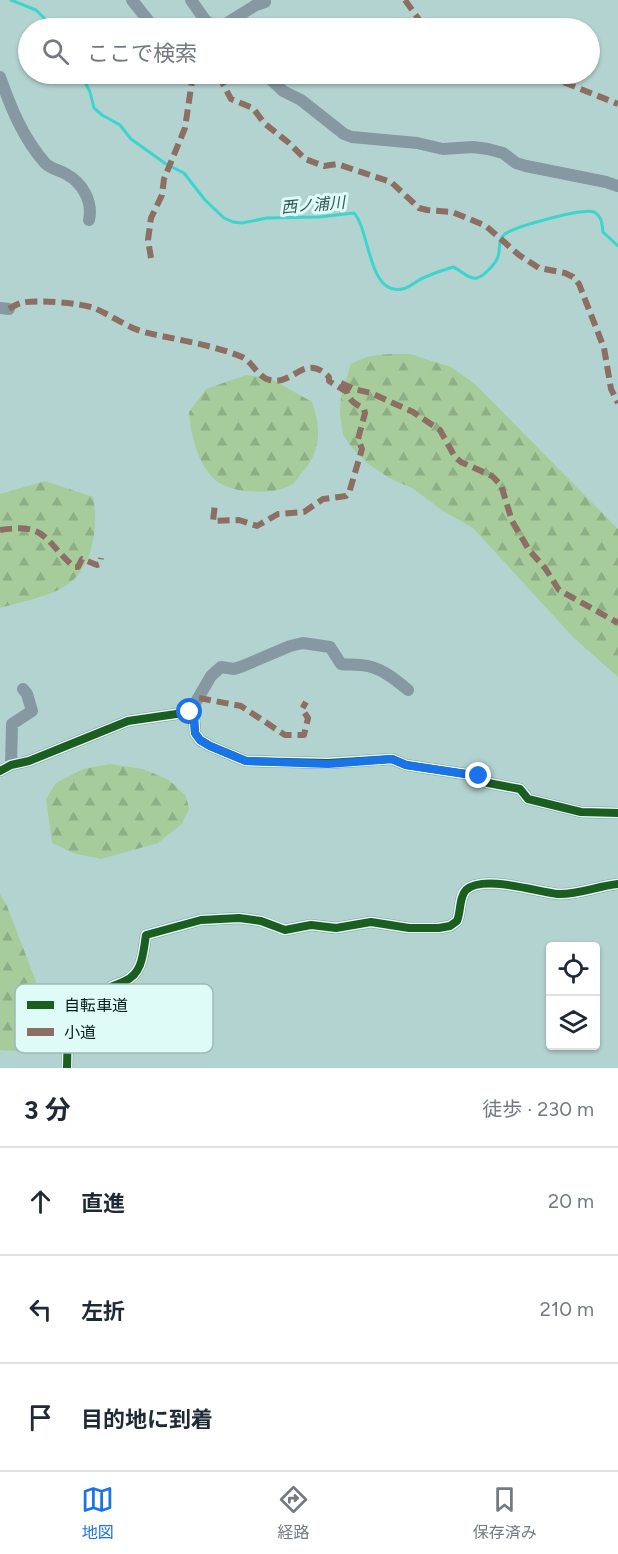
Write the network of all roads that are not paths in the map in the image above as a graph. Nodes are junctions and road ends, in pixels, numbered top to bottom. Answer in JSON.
{"nodes":[{"id":1,"x":132,"y":0,"type":"edge"},
{"id":2,"x":191,"y":0,"type":"edge"},
{"id":3,"x":265,"y":2,"type":"dead end"},
{"id":4,"x":146,"y":18,"type":"edge"},
{"id":5,"x":204,"y":18,"type":"edge"},
{"id":6,"x":235,"y":18,"type":"edge"},
{"id":7,"x":0,"y":77,"type":"edge"},
{"id":8,"x":276,"y":84,"type":"edge"},
{"id":9,"x":618,"y":186,"type":"edge"},
{"id":10,"x":89,"y":220,"type":"dead end"},
{"id":11,"x":23,"y":689,"type":"dead end"},
{"id":12,"x":408,"y":690,"type":"dead end"},
{"id":13,"x":190,"y":712,"type":"junction"},
{"id":14,"x":5,"y":768,"type":"edge"},
{"id":15,"x":618,"y":813,"type":"edge"},
{"id":16,"x":618,"y":884,"type":"edge"},
{"id":17,"x":119,"y":984,"type":"edge"},
{"id":18,"x":67,"y":1053,"type":"edge"},
{"id":19,"x":67,"y":1068,"type":"edge"}],
"edges":[{"from":1,"to":4,"type":"street"},
{"from":2,"to":5,"type":"street"},
{"from":3,"to":6,"type":"street"},
{"from":7,"to":10,"type":"street"},
{"from":8,"to":9,"type":"street"},
{"from":11,"to":14,"type":"street"},
{"from":12,"to":13,"type":"street"},
{"from":13,"to":14,"type":"street"},
{"from":13,"to":15,"type":"street"},
{"from":16,"to":17,"type":"street"},
{"from":18,"to":19,"type":"street"}]}
